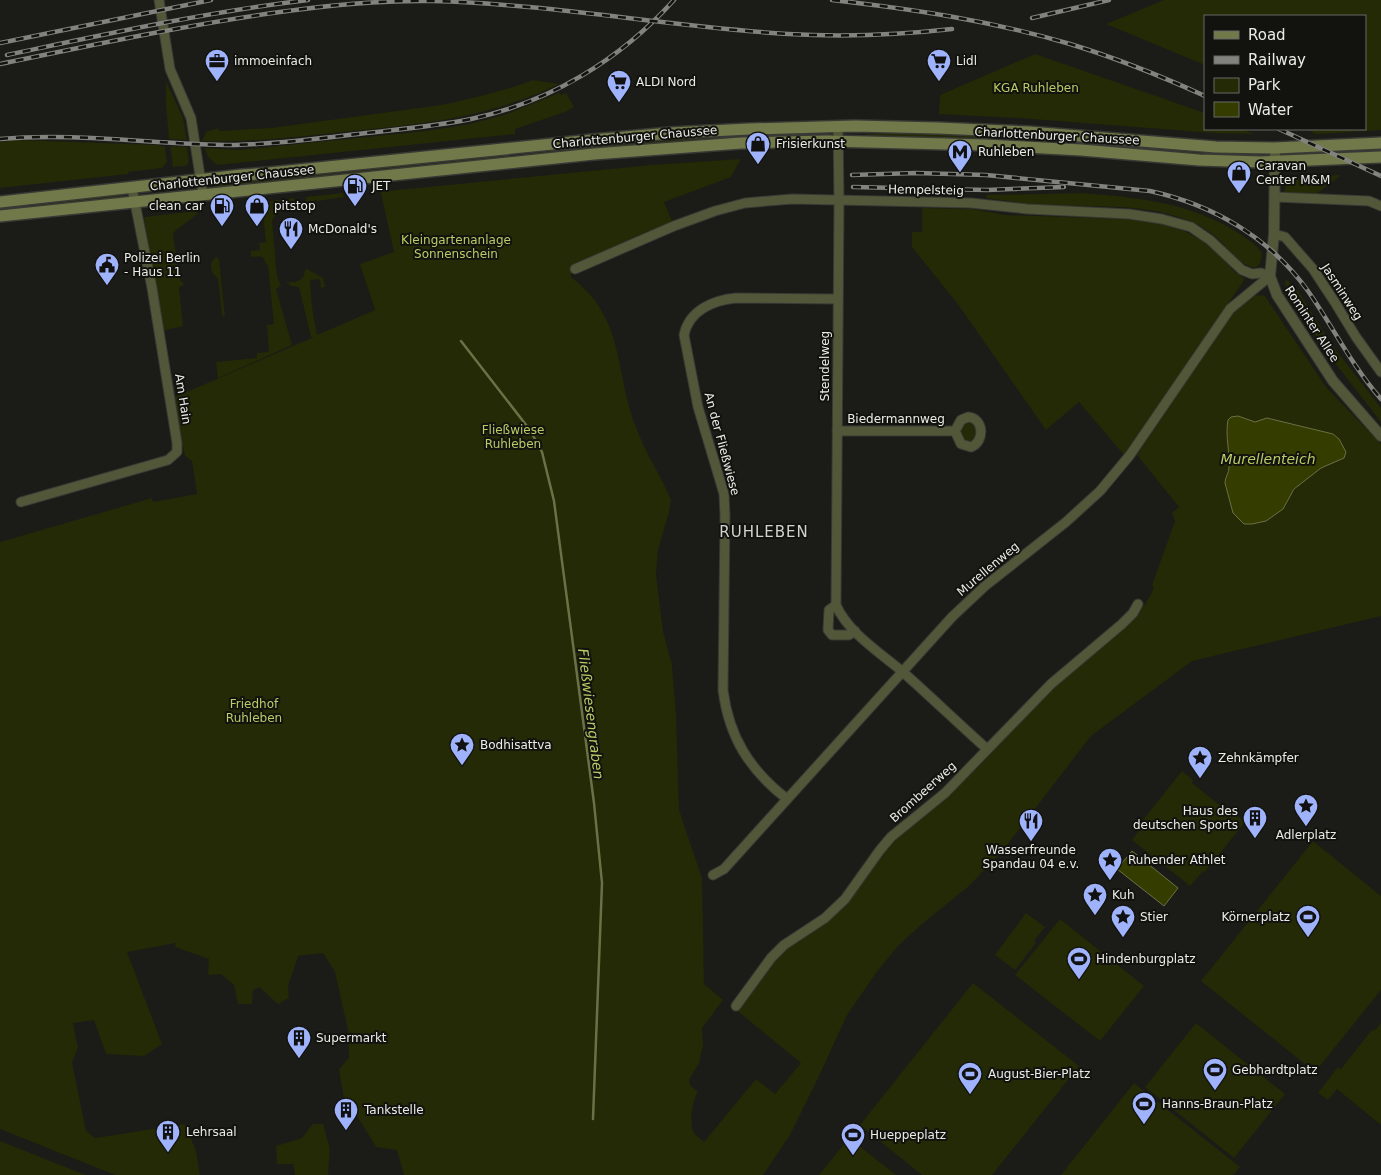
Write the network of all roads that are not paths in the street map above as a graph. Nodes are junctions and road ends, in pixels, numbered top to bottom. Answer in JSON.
{"nodes":[{"id":1,"x":159,"y":0,"type":"edge"},
{"id":2,"x":838,"y":126,"type":"junction"},
{"id":3,"x":838,"y":142,"type":"junction"},
{"id":4,"x":1381,"y":143,"type":"edge"},
{"id":5,"x":1275,"y":148,"type":"junction"},
{"id":6,"x":1381,"y":157,"type":"edge"},
{"id":7,"x":1276,"y":162,"type":"junction"},
{"id":8,"x":200,"y":180,"type":"junction"},
{"id":9,"x":132,"y":188,"type":"junction"},
{"id":10,"x":203,"y":195,"type":"junction"},
{"id":11,"x":1275,"y":198,"type":"junction"},
{"id":12,"x":839,"y":201,"type":"junction"},
{"id":13,"x":0,"y":202,"type":"edge"},
{"id":14,"x":135,"y":202,"type":"junction"},
{"id":15,"x":1381,"y":206,"type":"edge"},
{"id":16,"x":0,"y":216,"type":"edge"},
{"id":17,"x":1274,"y":234,"type":"junction"},
{"id":18,"x":575,"y":269,"type":"dead end"},
{"id":19,"x":1270,"y":276,"type":"junction"},
{"id":20,"x":838,"y":300,"type":"junction"},
{"id":21,"x":1381,"y":372,"type":"edge"},
{"id":22,"x":837,"y":431,"type":"junction"},
{"id":23,"x":955,"y":431,"type":"dead end"},
{"id":24,"x":1381,"y":436,"type":"edge"},
{"id":25,"x":21,"y":502,"type":"dead end"},
{"id":26,"x":1138,"y":604,"type":"dead end"},
{"id":27,"x":836,"y":605,"type":"junction"},
{"id":28,"x":855,"y":631,"type":"junction"},
{"id":29,"x":902,"y":672,"type":"junction"},
{"id":30,"x":987,"y":750,"type":"junction"},
{"id":31,"x":787,"y":799,"type":"junction"},
{"id":32,"x":712,"y":875,"type":"dead end"},
{"id":33,"x":736,"y":1006,"type":"dead end"}],
"edges":[{"from":1,"to":8,"type":"street"},
{"from":2,"to":3,"type":"street","name":"Stendelweg"},
{"from":2,"to":5,"type":"main road","name":"Charlottenburger Chaussee"},
{"from":2,"to":8,"type":"main road","name":"Charlottenburger Chaussee"},
{"from":3,"to":7,"type":"main road","name":"Charlottenburger Chaussee"},
{"from":3,"to":10,"type":"main road","name":"Charlottenburger Chaussee"},
{"from":3,"to":12,"type":"street","name":"Stendelweg"},
{"from":4,"to":5,"type":"main road","name":"Charlottenburger Chaussee"},
{"from":5,"to":7,"type":"street","name":"Rominter Allee"},
{"from":6,"to":7,"type":"main road","name":"Charlottenburger Chaussee"},
{"from":7,"to":11,"type":"street","name":"Rominter Allee"},
{"from":8,"to":9,"type":"main road","name":"Charlottenburger Chaussee"},
{"from":8,"to":10,"type":"street"},
{"from":9,"to":13,"type":"main road","name":"Charlottenburger Chaussee"},
{"from":9,"to":14,"type":"street","name":"Am Hain"},
{"from":10,"to":14,"type":"main road","name":"Charlottenburger Chaussee"},
{"from":11,"to":15,"type":"street"},
{"from":11,"to":17,"type":"street","name":"Rominter Allee"},
{"from":12,"to":18,"type":"street","name":"Hempelsteig"},
{"from":12,"to":19,"type":"street","name":"Hempelsteig"},
{"from":12,"to":20,"type":"street","name":"Stendelweg"},
{"from":14,"to":16,"type":"main road","name":"Charlottenburger Chaussee"},
{"from":14,"to":25,"type":"street","name":"Am Hain"},
{"from":17,"to":19,"type":"street","name":"Rominter Allee"},
{"from":17,"to":21,"type":"street","name":"Jasminweg"},
{"from":19,"to":24,"type":"street","name":"Rominter Allee"},
{"from":19,"to":29,"type":"street","name":"Murellenweg"},
{"from":20,"to":22,"type":"street","name":"Stendelweg"},
{"from":20,"to":31,"type":"street","name":"An der Fließwiese"},
{"from":22,"to":23,"type":"street","name":"Biedermannweg"},
{"from":22,"to":27,"type":"street","name":"Stendelweg"},
{"from":26,"to":30,"type":"street","name":"Brombeerweg"},
{"from":27,"to":28,"type":"street"},
{"from":27,"to":28,"type":"street","name":"Stendelweg"},
{"from":28,"to":29,"type":"street"},
{"from":29,"to":30,"type":"street"},
{"from":29,"to":31,"type":"street","name":"Murellenweg"},
{"from":30,"to":33,"type":"street","name":"Brombeerweg"},
{"from":31,"to":32,"type":"street","name":"Murellenweg"}]}
